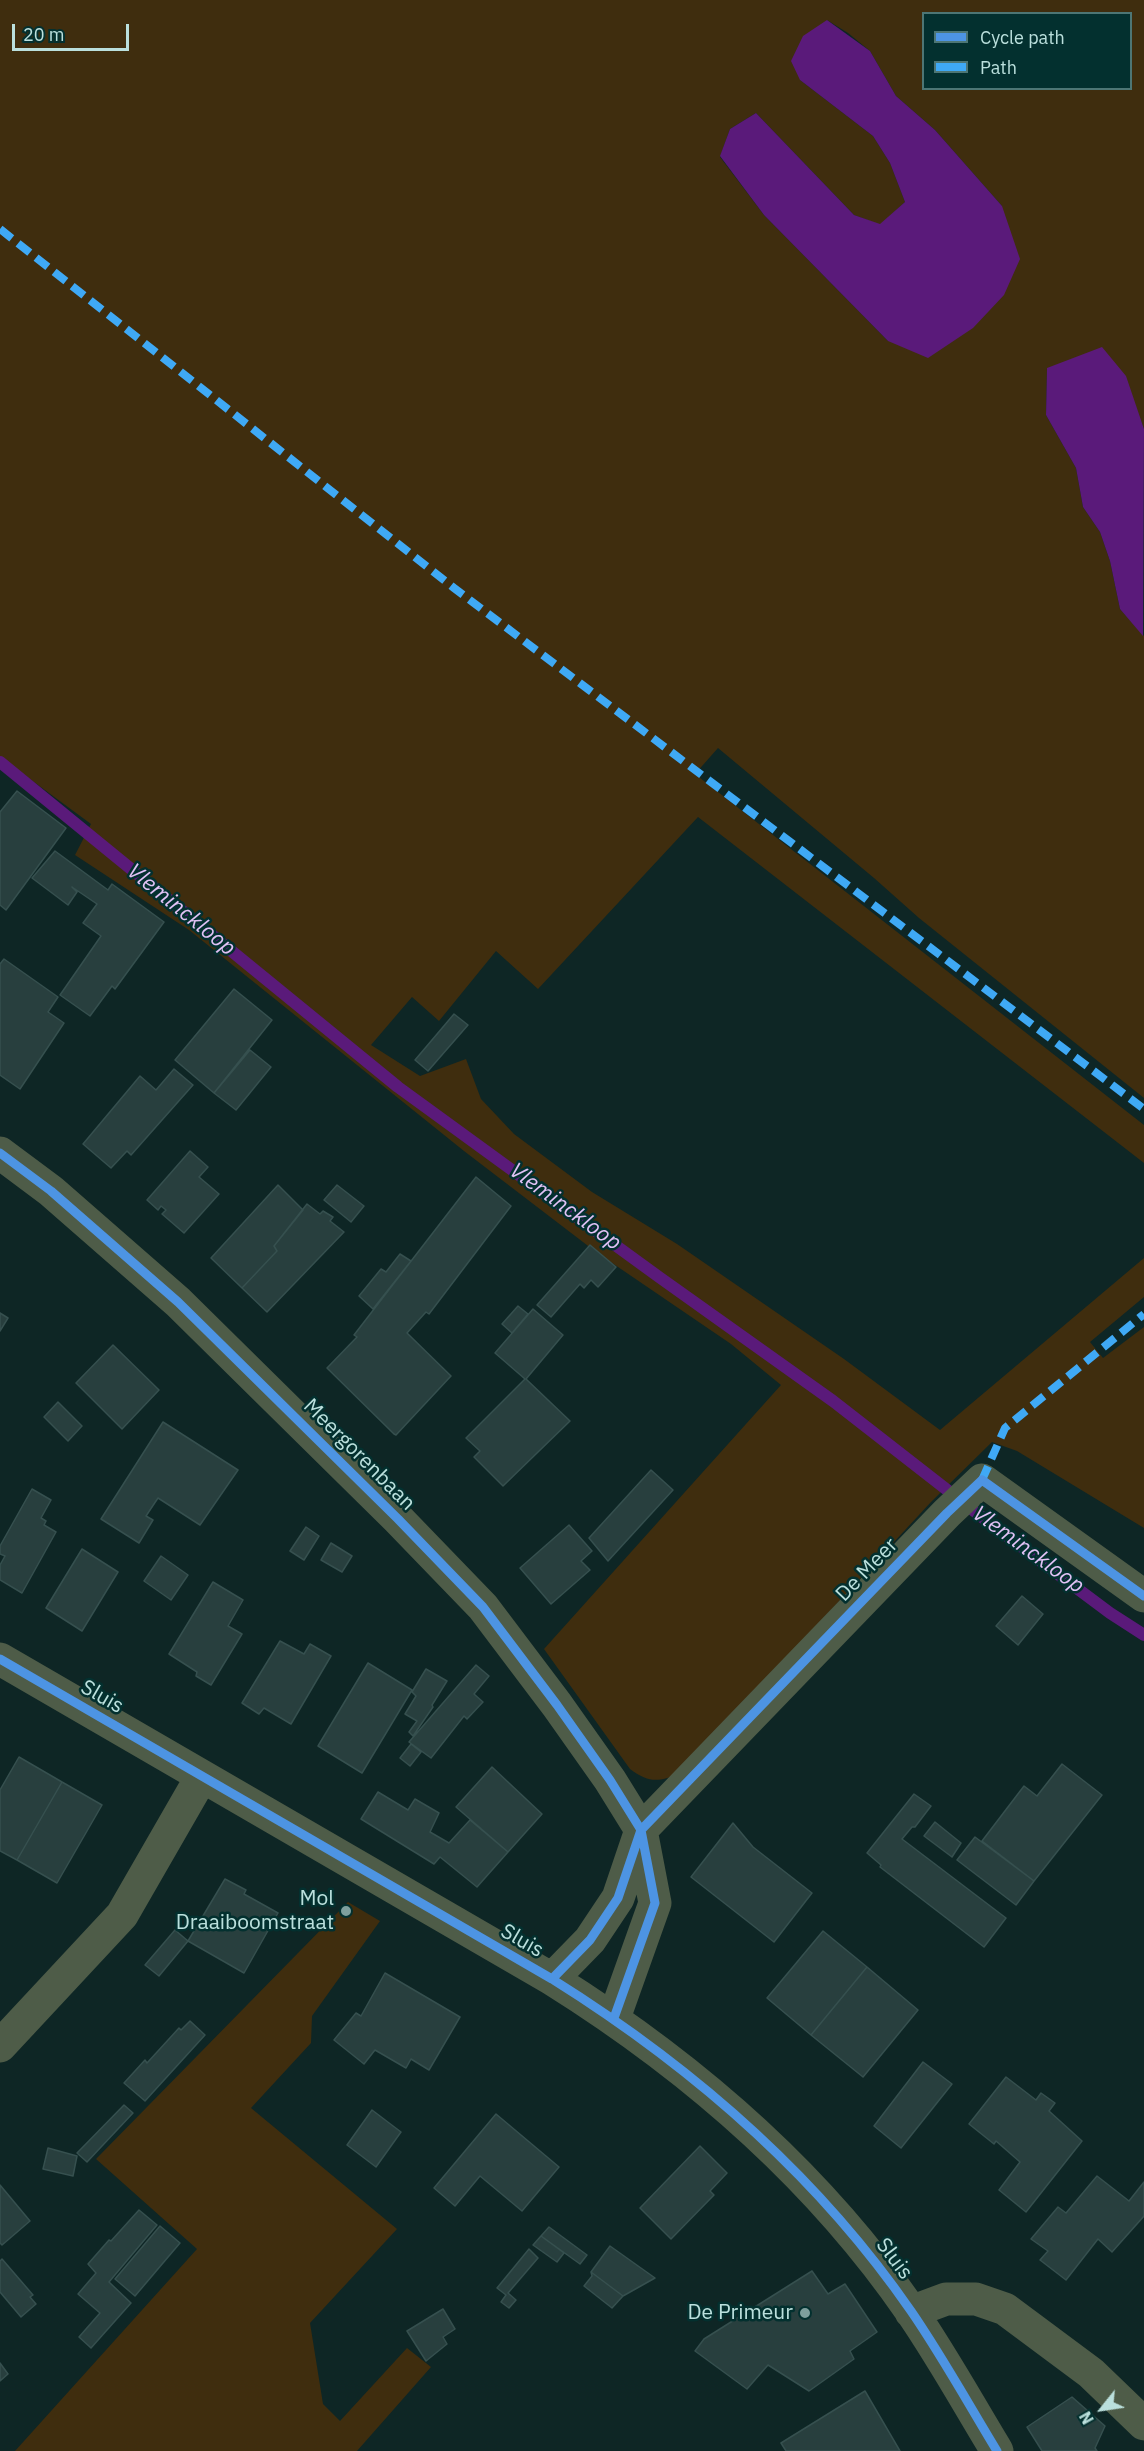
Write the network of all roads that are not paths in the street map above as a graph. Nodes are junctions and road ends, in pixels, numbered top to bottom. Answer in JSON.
{"nodes":[{"id":1,"x":0,"y":1153,"type":"edge"},
{"id":2,"x":1144,"y":1596,"type":"edge"},
{"id":3,"x":0,"y":1659,"type":"edge"},
{"id":4,"x":202,"y":1776,"type":"junction"},
{"id":5,"x":641,"y":1830,"type":"junction"},
{"id":6,"x":552,"y":1979,"type":"junction"},
{"id":7,"x":614,"y":2018,"type":"junction"},
{"id":8,"x":0,"y":2046,"type":"edge"},
{"id":9,"x":911,"y":2312,"type":"junction"},
{"id":10,"x":1144,"y":2424,"type":"edge"},
{"id":11,"x":997,"y":2451,"type":"edge"}],
"edges":[{"from":1,"to":5,"type":"street","name":"Meergorenbaan"},
{"from":2,"to":5,"type":"street","name":"De Meer"},
{"from":3,"to":4,"type":"street","name":"Sluis"},
{"from":4,"to":6,"type":"street","name":"Sluis"},
{"from":4,"to":8,"type":"street"},
{"from":5,"to":6,"type":"street"},
{"from":5,"to":7,"type":"street","name":"Meergorenbaan"},
{"from":6,"to":7,"type":"street","name":"Sluis"},
{"from":7,"to":9,"type":"street","name":"Sluis"},
{"from":9,"to":10,"type":"street"},
{"from":9,"to":11,"type":"street","name":"Sluis"}]}
